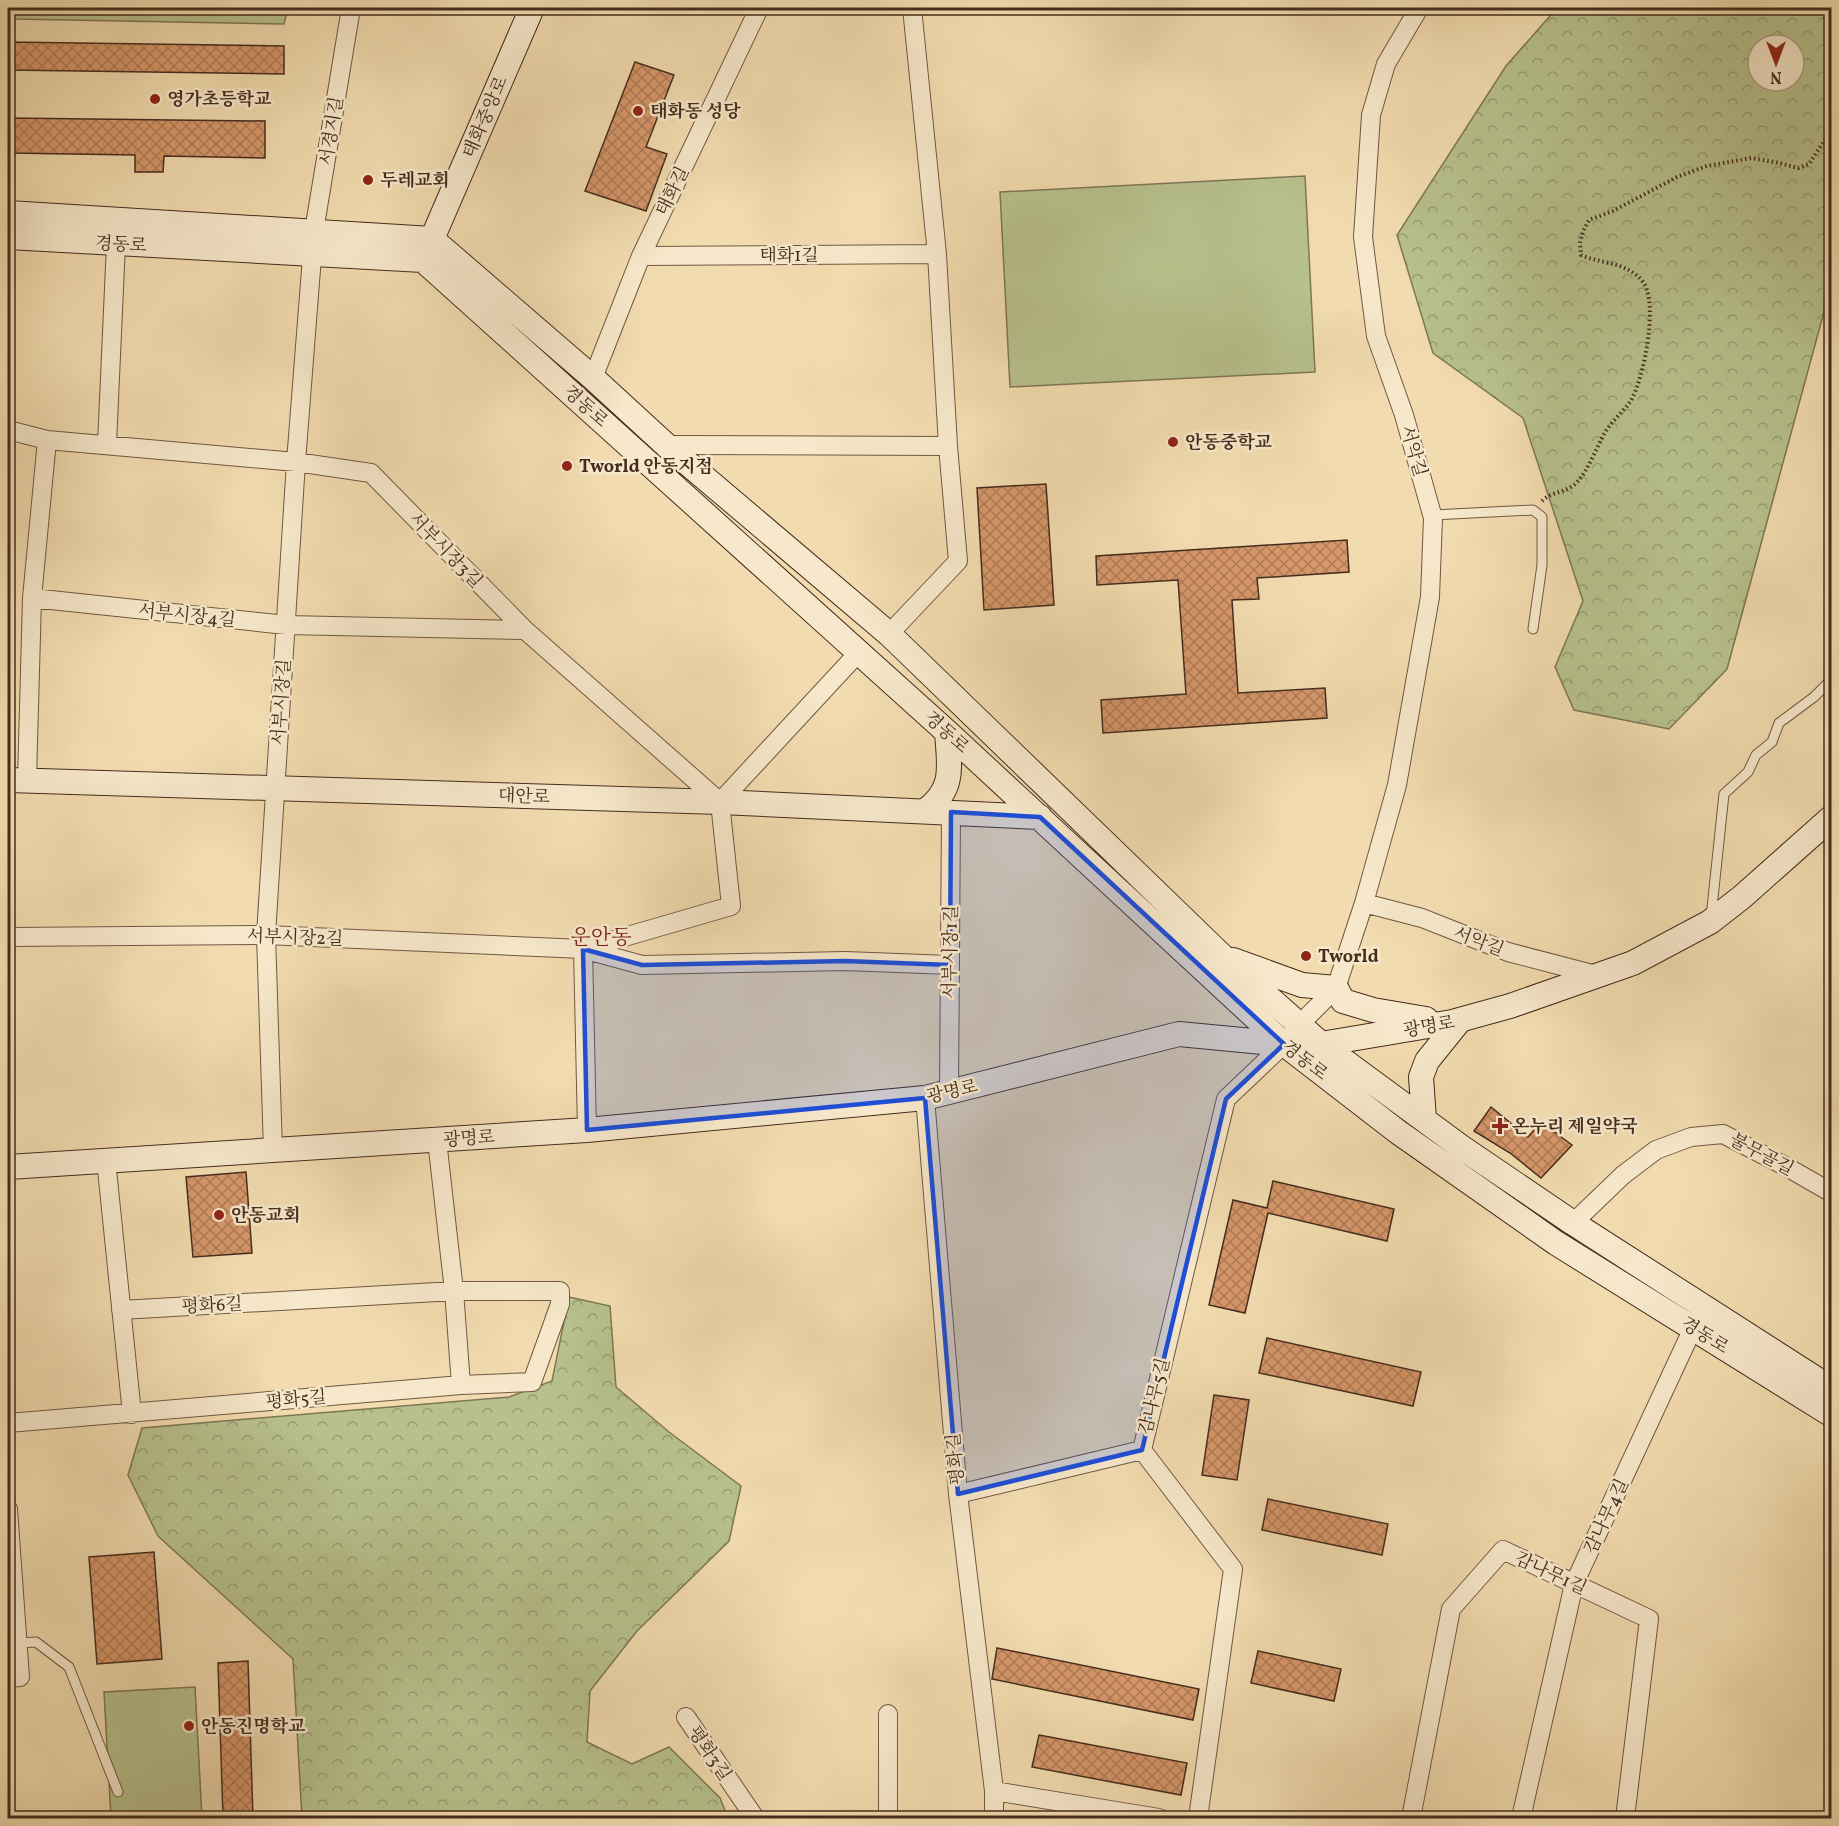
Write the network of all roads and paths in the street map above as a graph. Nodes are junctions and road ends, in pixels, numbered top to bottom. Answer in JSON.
{"nodes":[{"id":1,"x":351,"y":8,"type":"edge"},
{"id":2,"x":532,"y":8,"type":"edge"},
{"id":3,"x":759,"y":8,"type":"edge"},
{"id":4,"x":912,"y":8,"type":"edge"},
{"id":5,"x":1419,"y":8,"type":"edge"},
{"id":6,"x":1832,"y":129,"type":"edge"},
{"id":7,"x":8,"y":213,"type":"edge"},
{"id":8,"x":8,"y":237,"type":"edge"},
{"id":9,"x":313,"y":243,"type":"junction"},
{"id":10,"x":117,"y":244,"type":"junction"},
{"id":11,"x":428,"y":250,"type":"junction"},
{"id":12,"x":937,"y":254,"type":"junction"},
{"id":13,"x":641,"y":256,"type":"junction"},
{"id":14,"x":593,"y":378,"type":"junction"},
{"id":15,"x":8,"y":430,"type":"edge"},
{"id":16,"x":47,"y":440,"type":"junction"},
{"id":17,"x":107,"y":444,"type":"junction"},
{"id":18,"x":666,"y":445,"type":"junction"},
{"id":19,"x":948,"y":446,"type":"junction"},
{"id":20,"x":296,"y":462,"type":"junction"},
{"id":21,"x":1533,"y":510,"type":"junction"},
{"id":22,"x":1432,"y":515,"type":"junction"},
{"id":23,"x":32,"y":598,"type":"junction"},
{"id":24,"x":286,"y":625,"type":"junction"},
{"id":25,"x":1533,"y":629,"type":"dead end"},
{"id":26,"x":525,"y":630,"type":"junction"},
{"id":27,"x":889,"y":634,"type":"junction"},
{"id":28,"x":859,"y":652,"type":"junction"},
{"id":29,"x":1832,"y":678,"type":"edge"},
{"id":30,"x":947,"y":732,"type":"junction"},
{"id":31,"x":17,"y":780,"type":"edge"},
{"id":32,"x":275,"y":789,"type":"junction"},
{"id":33,"x":720,"y":802,"type":"junction"},
{"id":34,"x":925,"y":811,"type":"junction"},
{"id":35,"x":951,"y":812,"type":"junction"},
{"id":36,"x":1832,"y":817,"type":"edge"},
{"id":37,"x":1040,"y":818,"type":"junction"},
{"id":38,"x":1364,"y":903,"type":"junction"},
{"id":39,"x":1710,"y":922,"type":"junction"},
{"id":40,"x":266,"y":935,"type":"junction"},
{"id":41,"x":8,"y":937,"type":"edge"},
{"id":42,"x":583,"y":949,"type":"junction"},
{"id":43,"x":1222,"y":956,"type":"junction"},
{"id":44,"x":950,"y":965,"type":"junction"},
{"id":45,"x":1596,"y":975,"type":"junction"},
{"id":46,"x":1336,"y":988,"type":"junction"},
{"id":47,"x":1456,"y":1021,"type":"junction"},
{"id":48,"x":1299,"y":1025,"type":"junction"},
{"id":49,"x":1284,"y":1044,"type":"junction"},
{"id":50,"x":1321,"y":1044,"type":"junction"},
{"id":51,"x":949,"y":1092,"type":"junction"},
{"id":52,"x":925,"y":1098,"type":"junction"},
{"id":53,"x":1424,"y":1119,"type":"junction"},
{"id":54,"x":587,"y":1130,"type":"junction"},
{"id":55,"x":437,"y":1140,"type":"junction"},
{"id":56,"x":273,"y":1150,"type":"junction"},
{"id":57,"x":106,"y":1160,"type":"junction"},
{"id":58,"x":8,"y":1167,"type":"edge"},
{"id":59,"x":1832,"y":1193,"type":"edge"},
{"id":60,"x":1573,"y":1223,"type":"junction"},
{"id":61,"x":454,"y":1292,"type":"junction"},
{"id":62,"x":121,"y":1310,"type":"junction"},
{"id":63,"x":1693,"y":1328,"type":"junction"},
{"id":64,"x":461,"y":1385,"type":"junction"},
{"id":65,"x":1832,"y":1389,"type":"edge"},
{"id":66,"x":132,"y":1414,"type":"junction"},
{"id":67,"x":1832,"y":1415,"type":"edge"},
{"id":68,"x":8,"y":1423,"type":"edge"},
{"id":69,"x":1142,"y":1450,"type":"junction"},
{"id":70,"x":958,"y":1494,"type":"junction"},
{"id":71,"x":8,"y":1509,"type":"edge"},
{"id":72,"x":10,"y":1580,"type":"edge"},
{"id":73,"x":1574,"y":1584,"type":"junction"},
{"id":74,"x":17,"y":1643,"type":"junction"},
{"id":75,"x":8,"y":1678,"type":"edge"},
{"id":76,"x":888,"y":1714,"type":"dead end"},
{"id":77,"x":686,"y":1717,"type":"dead end"},
{"id":78,"x":994,"y":1791,"type":"junction"},
{"id":79,"x":118,"y":1792,"type":"dead end"},
{"id":80,"x":755,"y":1818,"type":"edge"},
{"id":81,"x":888,"y":1818,"type":"edge"},
{"id":82,"x":994,"y":1818,"type":"edge"},
{"id":83,"x":1157,"y":1818,"type":"edge"},
{"id":84,"x":1198,"y":1818,"type":"edge"},
{"id":85,"x":1411,"y":1818,"type":"edge"},
{"id":86,"x":1521,"y":1818,"type":"edge"},
{"id":87,"x":1625,"y":1818,"type":"edge"}],
"edges":[{"from":1,"to":9,"type":"street","name":"서경지길"},
{"from":2,"to":11,"type":"street","name":"태화중앙로"},
{"from":3,"to":13,"type":"street","name":"태화길"},
{"from":4,"to":12,"type":"street"},
{"from":5,"to":22,"type":"street","name":"서악길"},
{"from":6,"to":21,"type":"path"},
{"from":7,"to":9,"type":"street","name":"경동로"},
{"from":8,"to":10,"type":"street","name":"경동로"},
{"from":9,"to":10,"type":"street","name":"경동로"},
{"from":9,"to":11,"type":"street","name":"경동로"},
{"from":9,"to":20,"type":"street","name":"서부시장길"},
{"from":10,"to":17,"type":"street"},
{"from":11,"to":14,"type":"street","name":"경동로"},
{"from":11,"to":28,"type":"street","name":"경동로"},
{"from":12,"to":13,"type":"street","name":"태화1길"},
{"from":12,"to":19,"type":"street"},
{"from":13,"to":14,"type":"street","name":"태화길"},
{"from":14,"to":18,"type":"street","name":"경동로"},
{"from":15,"to":16,"type":"street","name":"서부시장3길"},
{"from":16,"to":17,"type":"street","name":"서부시장3길"},
{"from":16,"to":23,"type":"street"},
{"from":17,"to":20,"type":"street","name":"서부시장3길"},
{"from":18,"to":19,"type":"street"},
{"from":18,"to":27,"type":"street","name":"경동로"},
{"from":19,"to":27,"type":"street"},
{"from":20,"to":24,"type":"street","name":"서부시장길"},
{"from":20,"to":26,"type":"street","name":"서부시장3길"},
{"from":21,"to":22,"type":"lane"},
{"from":21,"to":25,"type":"lane"},
{"from":22,"to":38,"type":"street","name":"서악길"},
{"from":23,"to":24,"type":"street","name":"서부시장4길"},
{"from":23,"to":31,"type":"street"},
{"from":24,"to":26,"type":"street","name":"서부시장4길"},
{"from":24,"to":32,"type":"street","name":"서부시장길"},
{"from":26,"to":33,"type":"street","name":"서부시장3길"},
{"from":27,"to":43,"type":"street","name":"경동로"},
{"from":28,"to":30,"type":"street","name":"경동로"},
{"from":28,"to":33,"type":"street"},
{"from":29,"to":39,"type":"lane"},
{"from":30,"to":34,"type":"street"},
{"from":30,"to":37,"type":"street","name":"경동로"},
{"from":31,"to":32,"type":"street","name":"대안로"},
{"from":32,"to":33,"type":"street","name":"대안로"},
{"from":32,"to":40,"type":"street","name":"서부시장길"},
{"from":33,"to":34,"type":"street","name":"대안로"},
{"from":33,"to":42,"type":"street","name":"서부시장2길"},
{"from":34,"to":35,"type":"street","name":"대안로"},
{"from":35,"to":37,"type":"street","name":"대안로"},
{"from":35,"to":44,"type":"street","name":"서부시장1길"},
{"from":36,"to":39,"type":"street","name":"광명로"},
{"from":37,"to":49,"type":"street","name":"경동로"},
{"from":38,"to":45,"type":"street","name":"서악길"},
{"from":38,"to":46,"type":"street","name":"서악길"},
{"from":39,"to":45,"type":"street","name":"광명로"},
{"from":40,"to":41,"type":"street","name":"서부시장2길"},
{"from":40,"to":42,"type":"street","name":"서부시장2길"},
{"from":40,"to":56,"type":"street","name":"서부시장길"},
{"from":42,"to":44,"type":"street"},
{"from":42,"to":54,"type":"street"},
{"from":43,"to":46,"type":"street"},
{"from":43,"to":48,"type":"street","name":"경동로"},
{"from":44,"to":51,"type":"street","name":"서부시장1길"},
{"from":45,"to":47,"type":"street","name":"광명로"},
{"from":46,"to":47,"type":"street"},
{"from":46,"to":48,"type":"street","name":"서악길"},
{"from":47,"to":50,"type":"street","name":"광명로"},
{"from":47,"to":53,"type":"street"},
{"from":48,"to":49,"type":"street","name":"서악길"},
{"from":48,"to":50,"type":"street","name":"경동로"},
{"from":49,"to":50,"type":"street","name":"광명로"},
{"from":49,"to":51,"type":"street","name":"광명로"},
{"from":49,"to":63,"type":"street","name":"경동로"},
{"from":49,"to":69,"type":"street","name":"감나무5길"},
{"from":50,"to":53,"type":"street","name":"경동로"},
{"from":51,"to":52,"type":"street","name":"광명로"},
{"from":52,"to":54,"type":"street","name":"광명로"},
{"from":52,"to":70,"type":"street","name":"평화길"},
{"from":53,"to":60,"type":"street","name":"경동로"},
{"from":54,"to":55,"type":"street","name":"광명로"},
{"from":55,"to":56,"type":"street","name":"광명로"},
{"from":55,"to":61,"type":"street"},
{"from":56,"to":57,"type":"street","name":"광명로"},
{"from":57,"to":58,"type":"street","name":"광명로"},
{"from":57,"to":62,"type":"street"},
{"from":59,"to":60,"type":"street","name":"불무골길"},
{"from":60,"to":65,"type":"street","name":"경동로"},
{"from":61,"to":62,"type":"street","name":"평화6길"},
{"from":61,"to":64,"type":"street"},
{"from":61,"to":64,"type":"street","name":"평화5길"},
{"from":62,"to":66,"type":"street"},
{"from":63,"to":67,"type":"street","name":"경동로"},
{"from":63,"to":73,"type":"street","name":"감나무4길"},
{"from":64,"to":66,"type":"street","name":"평화5길"},
{"from":66,"to":68,"type":"street","name":"평화5길"},
{"from":69,"to":70,"type":"street"},
{"from":69,"to":84,"type":"street","name":"감나무5길"},
{"from":70,"to":78,"type":"street","name":"평화길"},
{"from":71,"to":72,"type":"street"},
{"from":72,"to":74,"type":"street"},
{"from":73,"to":85,"type":"street","name":"감나무1길"},
{"from":73,"to":86,"type":"street","name":"감나무4길"},
{"from":73,"to":87,"type":"street","name":"감나무1길"},
{"from":74,"to":75,"type":"street"},
{"from":74,"to":79,"type":"lane"},
{"from":76,"to":81,"type":"street"},
{"from":77,"to":80,"type":"street","name":"평화3길"},
{"from":78,"to":82,"type":"street","name":"평화길"},
{"from":78,"to":83,"type":"street"}]}
